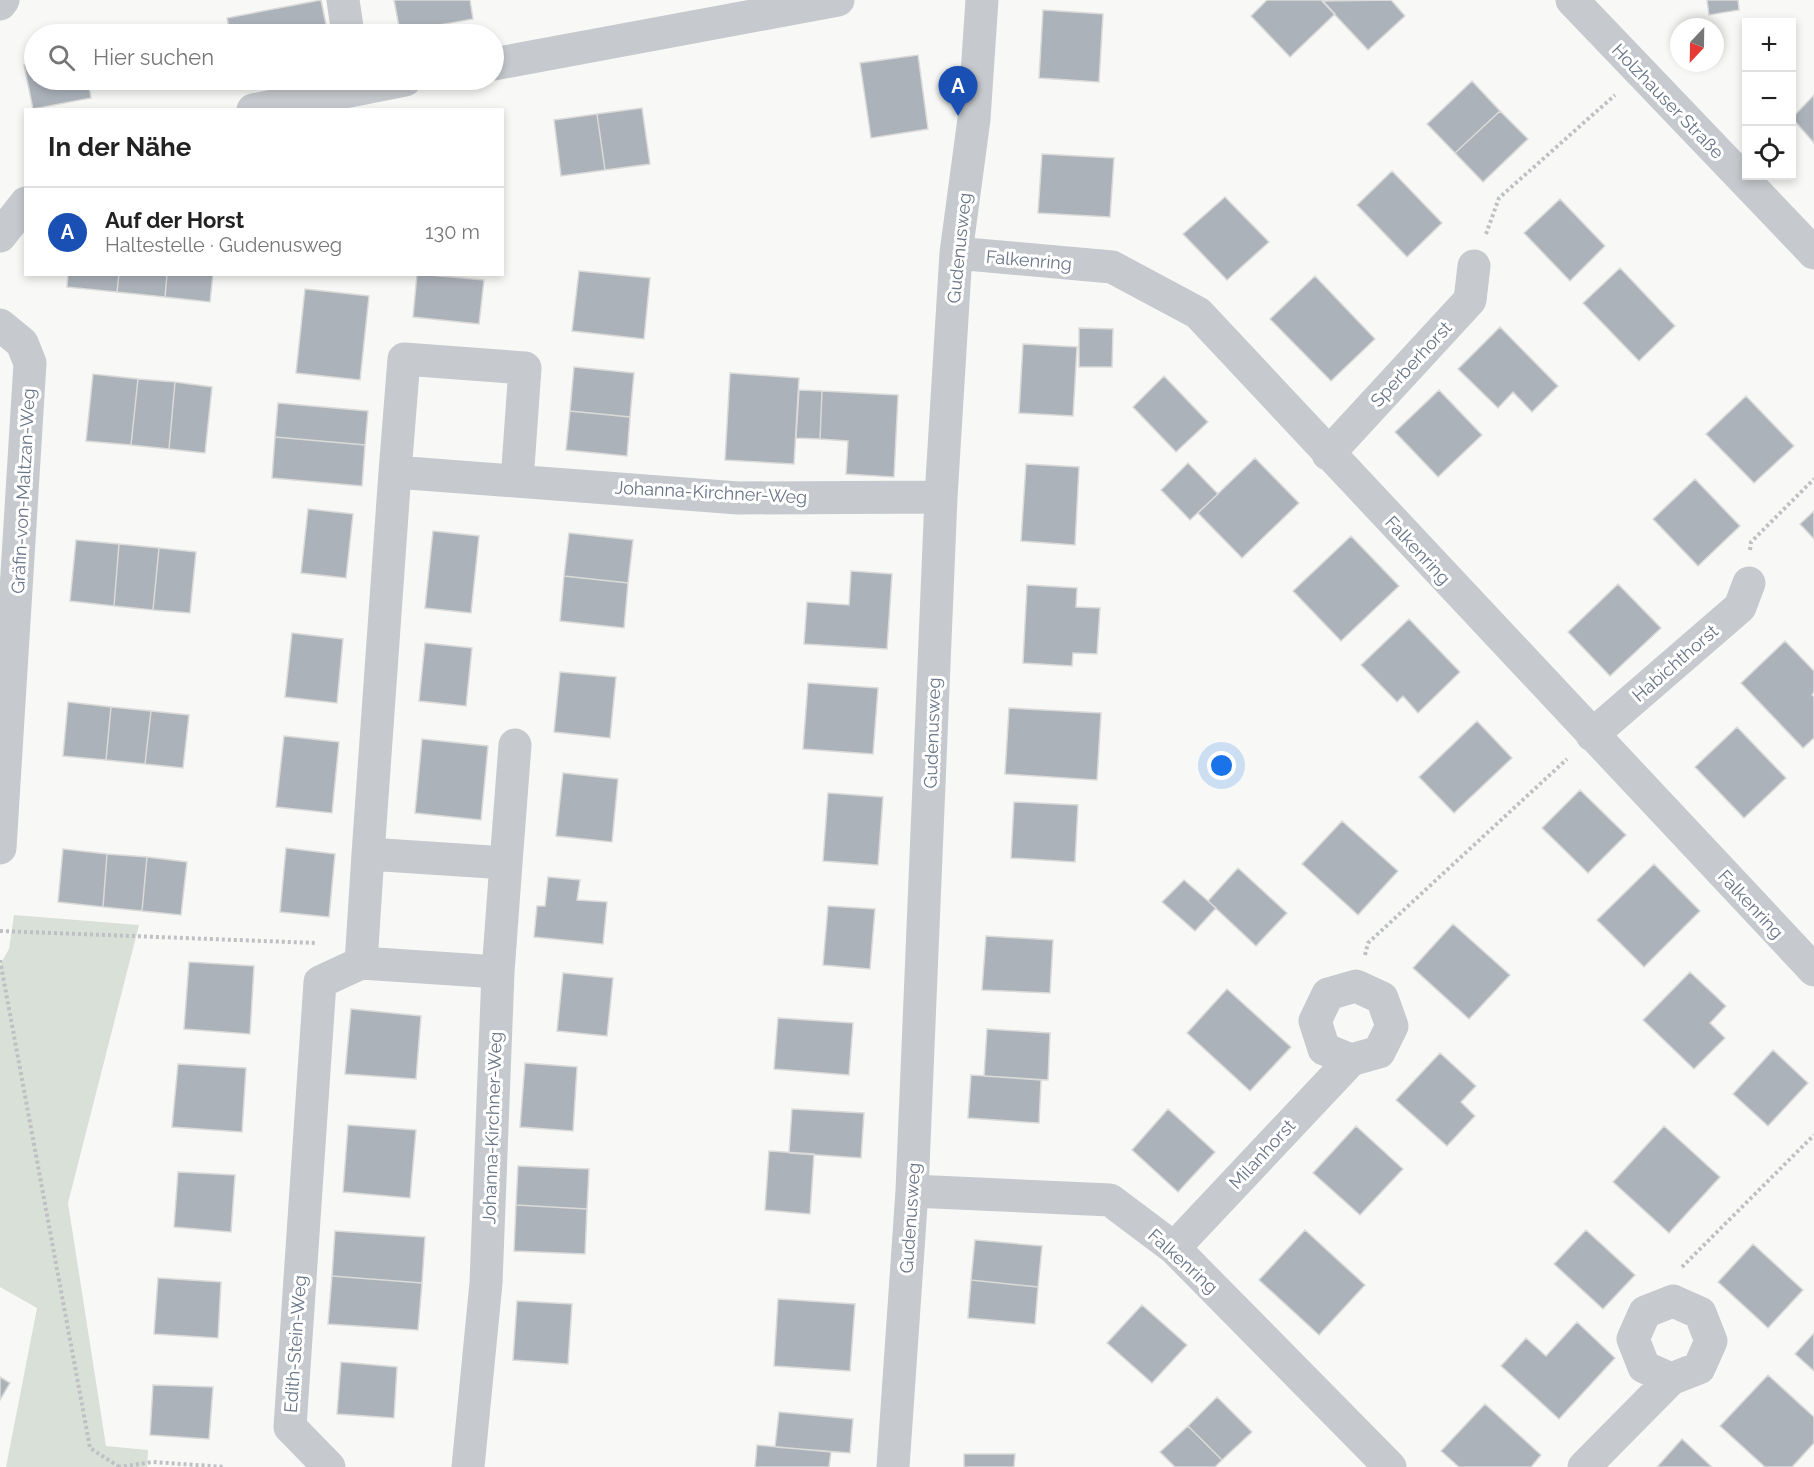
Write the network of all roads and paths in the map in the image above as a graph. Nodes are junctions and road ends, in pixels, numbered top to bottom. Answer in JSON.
{"nodes":[{"id":1,"x":343,"y":0,"type":"edge"},
{"id":2,"x":838,"y":0,"type":"edge"},
{"id":3,"x":982,"y":0,"type":"edge"},
{"id":4,"x":1572,"y":0,"type":"edge"},
{"id":5,"x":347,"y":24,"type":"edge"},
{"id":6,"x":504,"y":62,"type":"edge"},
{"id":7,"x":1642,"y":72,"type":"junction"},
{"id":8,"x":331,"y":90,"type":"edge"},
{"id":9,"x":261,"y":108,"type":"edge"},
{"id":10,"x":24,"y":206,"type":"edge"},
{"id":11,"x":0,"y":236,"type":"edge"},
{"id":12,"x":956,"y":253,"type":"junction"},
{"id":13,"x":1814,"y":254,"type":"edge"},
{"id":14,"x":1474,"y":266,"type":"joint"},
{"id":15,"x":0,"y":325,"type":"edge"},
{"id":16,"x":1328,"y":454,"type":"junction"},
{"id":17,"x":395,"y":472,"type":"junction"},
{"id":18,"x":1814,"y":479,"type":"edge"},
{"id":19,"x":517,"y":481,"type":"junction"},
{"id":20,"x":12,"y":494,"type":"edge"},
{"id":21,"x":941,"y":497,"type":"junction"},
{"id":22,"x":1749,"y":583,"type":"joint"},
{"id":23,"x":1592,"y":735,"type":"junction"},
{"id":24,"x":514,"y":745,"type":"dead end"},
{"id":25,"x":0,"y":848,"type":"edge"},
{"id":26,"x":368,"y":854,"type":"junction"},
{"id":27,"x":506,"y":863,"type":"junction"},
{"id":28,"x":0,"y":931,"type":"edge"},
{"id":29,"x":361,"y":954,"type":"junction"},
{"id":30,"x":0,"y":960,"type":"edge"},
{"id":31,"x":1814,"y":970,"type":"edge"},
{"id":32,"x":498,"y":972,"type":"junction"},
{"id":33,"x":1356,"y":986,"type":"junction"},
{"id":34,"x":1351,"y":1060,"type":"junction"},
{"id":35,"x":1814,"y":1134,"type":"edge"},
{"id":36,"x":912,"y":1191,"type":"junction"},
{"id":37,"x":1174,"y":1248,"type":"junction"},
{"id":38,"x":1673,"y":1301,"type":"junction"},
{"id":39,"x":1671,"y":1379,"type":"junction"},
{"id":40,"x":118,"y":1467,"type":"edge"},
{"id":41,"x":225,"y":1467,"type":"edge"},
{"id":42,"x":328,"y":1467,"type":"edge"},
{"id":43,"x":468,"y":1467,"type":"edge"},
{"id":44,"x":893,"y":1467,"type":"edge"},
{"id":45,"x":1390,"y":1467,"type":"edge"},
{"id":46,"x":1584,"y":1467,"type":"edge"}],
"edges":[{"from":1,"to":5,"type":"street"},
{"from":2,"to":6,"type":"street"},
{"from":3,"to":12,"type":"street","name":"Gudenusweg"},
{"from":4,"to":7,"type":"street","name":"Holzhauser Straße"},
{"from":7,"to":13,"type":"street","name":"Holzhauser Straße"},
{"from":7,"to":14,"type":"path"},
{"from":8,"to":9,"type":"street"},
{"from":10,"to":11,"type":"street"},
{"from":12,"to":16,"type":"street","name":"Falkenring"},
{"from":12,"to":21,"type":"street","name":"Gudenusweg"},
{"from":14,"to":16,"type":"street","name":"Sperberhorst"},
{"from":15,"to":20,"type":"street","name":"Gräfin-von-Maltzan-Weg"},
{"from":16,"to":23,"type":"street","name":"Falkenring"},
{"from":17,"to":19,"type":"street","name":"Johanna-Kirchner-Weg"},
{"from":17,"to":19,"type":"street"},
{"from":17,"to":26,"type":"street"},
{"from":18,"to":22,"type":"path"},
{"from":19,"to":21,"type":"street","name":"Johanna-Kirchner-Weg"},
{"from":20,"to":25,"type":"street","name":"Gräfin-von-Maltzan-Weg"},
{"from":21,"to":36,"type":"street","name":"Gudenusweg"},
{"from":22,"to":23,"type":"street","name":"Habichthorst"},
{"from":23,"to":31,"type":"street","name":"Falkenring"},
{"from":23,"to":33,"type":"path"},
{"from":24,"to":27,"type":"street","name":"Johanna-Kirchner-Weg"},
{"from":26,"to":27,"type":"street"},
{"from":26,"to":29,"type":"street"},
{"from":27,"to":32,"type":"street","name":"Johanna-Kirchner-Weg"},
{"from":28,"to":29,"type":"path"},
{"from":29,"to":32,"type":"street"},
{"from":29,"to":42,"type":"street","name":"Edith-Stein-Weg"},
{"from":30,"to":40,"type":"path"},
{"from":32,"to":43,"type":"street","name":"Johanna-Kirchner-Weg"},
{"from":33,"to":34,"type":"street","name":"Milanhorst"},
{"from":33,"to":34,"type":"street"},
{"from":34,"to":37,"type":"street","name":"Milanhorst"},
{"from":35,"to":38,"type":"path"},
{"from":36,"to":37,"type":"street","name":"Falkenring"},
{"from":36,"to":44,"type":"street","name":"Gudenusweg"},
{"from":37,"to":45,"type":"street","name":"Falkenring"},
{"from":38,"to":39,"type":"street"},
{"from":38,"to":39,"type":"street"},
{"from":39,"to":46,"type":"street"},
{"from":40,"to":41,"type":"path"}]}
